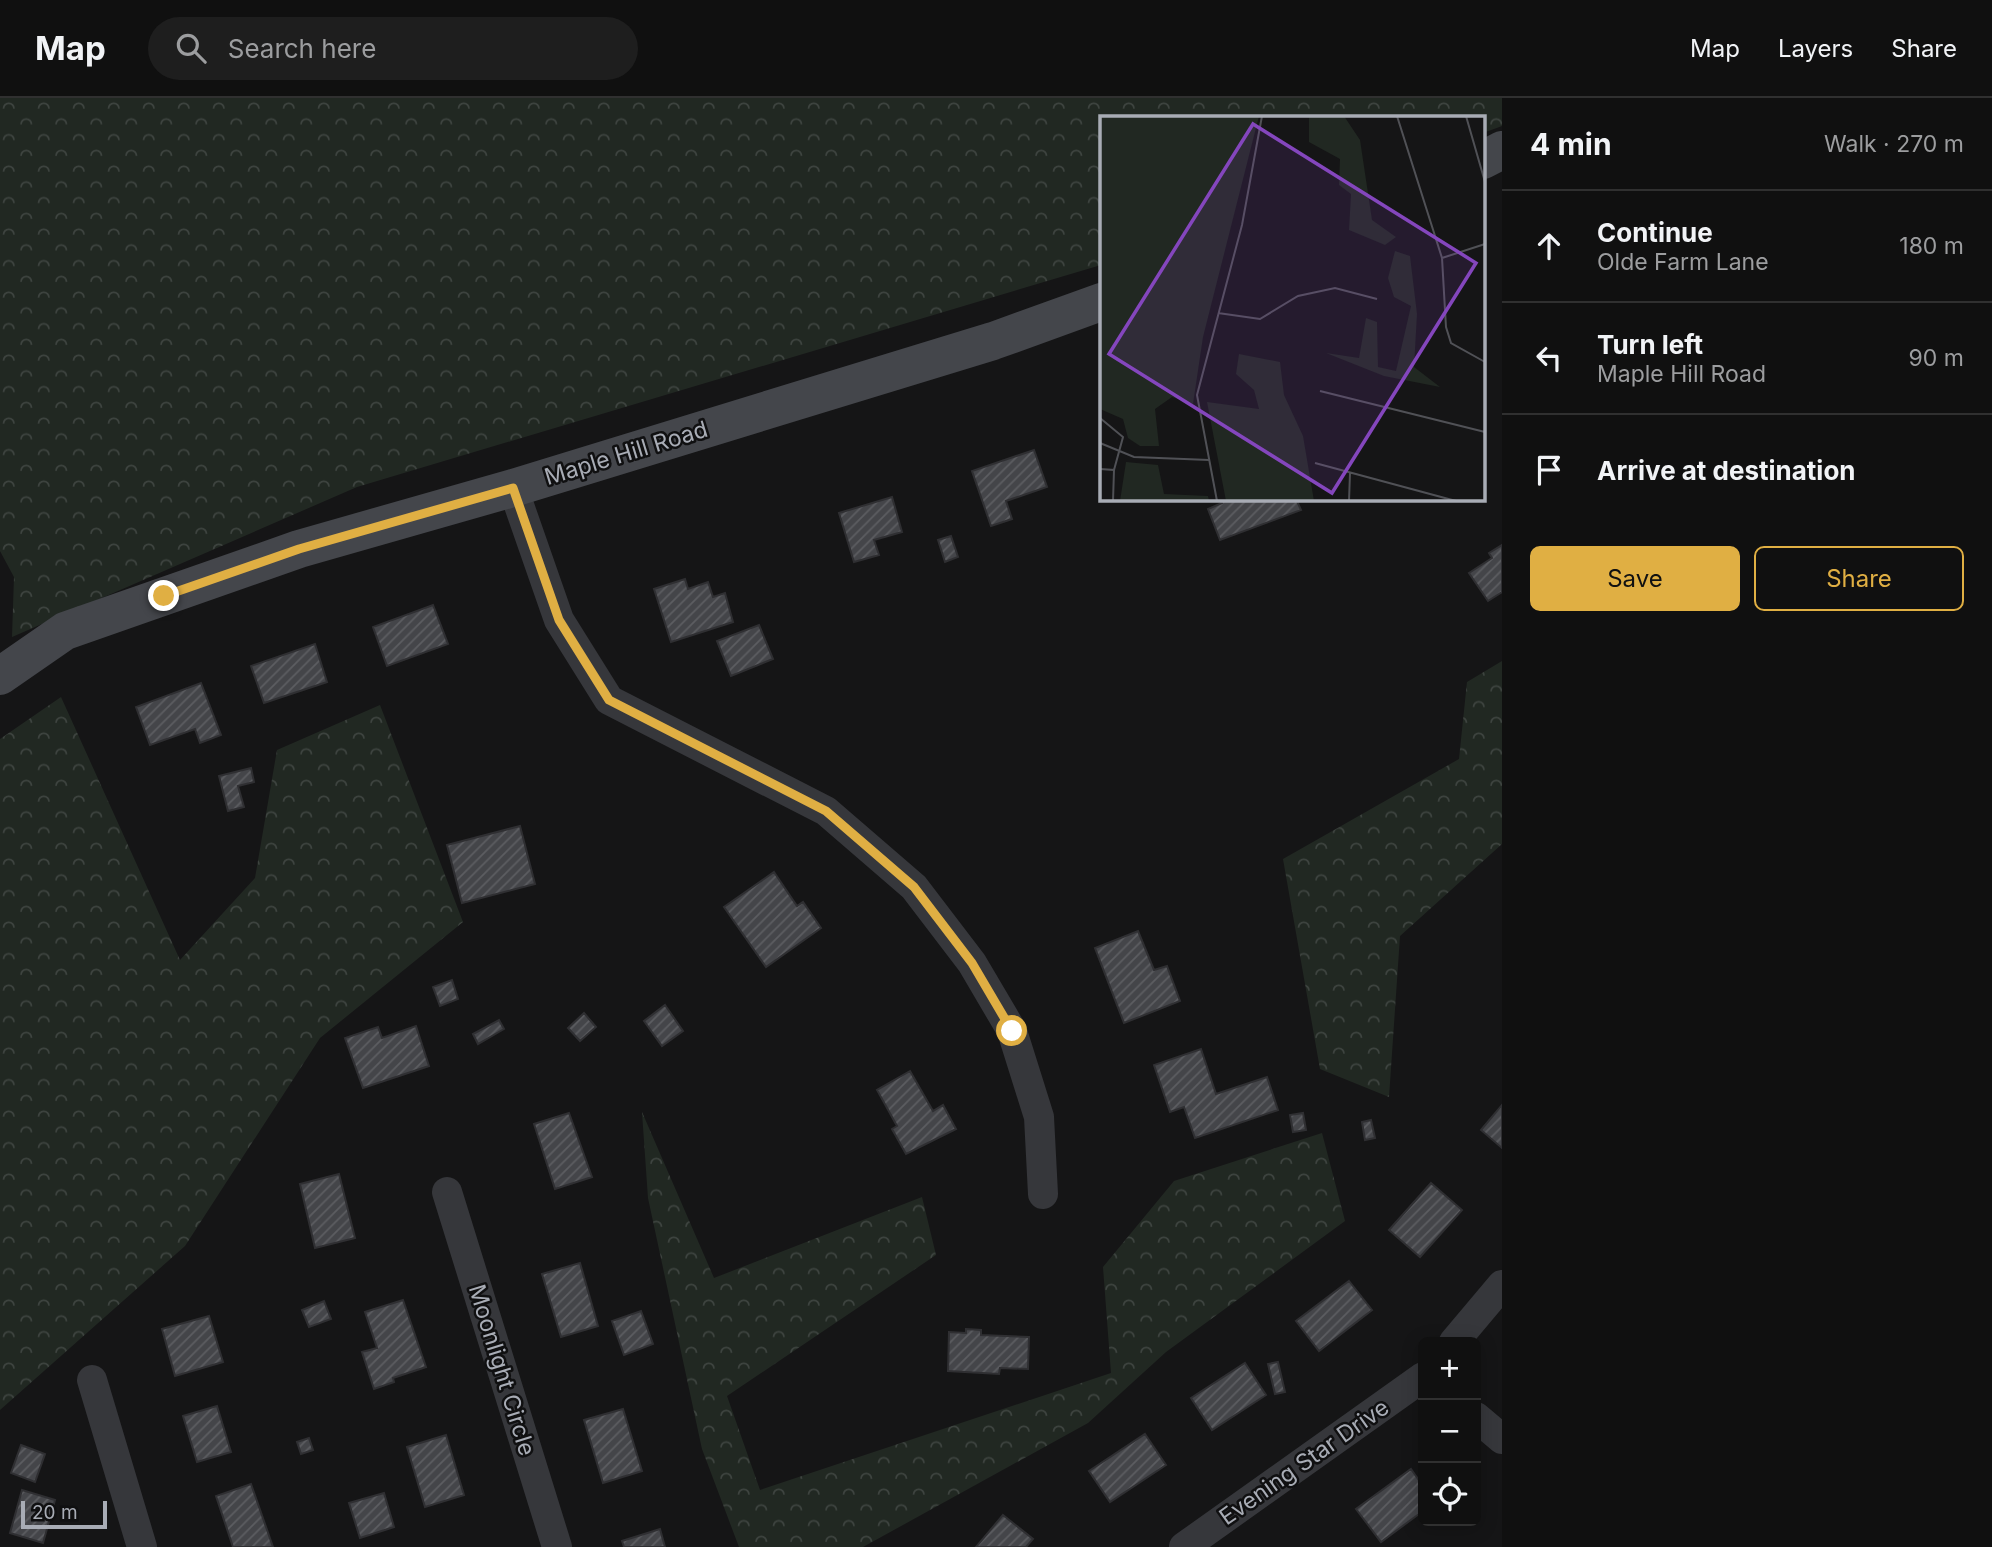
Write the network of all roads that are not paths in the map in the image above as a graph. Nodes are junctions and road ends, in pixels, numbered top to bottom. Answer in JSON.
{"nodes":[{"id":1,"x":1502,"y":150,"type":"edge"},
{"id":2,"x":1484,"y":159,"type":"edge"},
{"id":3,"x":1100,"y":302,"type":"edge"},
{"id":4,"x":513,"y":488,"type":"junction"},
{"id":5,"x":0,"y":676,"type":"edge"},
{"id":6,"x":447,"y":1192,"type":"dead end"},
{"id":7,"x":1043,"y":1194,"type":"dead end"},
{"id":8,"x":1502,"y":1285,"type":"edge"},
{"id":9,"x":1458,"y":1337,"type":"edge"},
{"id":10,"x":93,"y":1380,"type":"dead end"},
{"id":11,"x":1418,"y":1381,"type":"edge"},
{"id":12,"x":1481,"y":1421,"type":"edge"},
{"id":13,"x":1502,"y":1439,"type":"edge"},
{"id":14,"x":142,"y":1547,"type":"edge"},
{"id":15,"x":557,"y":1547,"type":"edge"},
{"id":16,"x":1184,"y":1547,"type":"edge"}],
"edges":[{"from":1,"to":2,"type":"street"},
{"from":3,"to":4,"type":"street","name":"Maple Hill Road"},
{"from":4,"to":5,"type":"street","name":"Maple Hill Road"},
{"from":4,"to":7,"type":"street"},
{"from":6,"to":15,"type":"street","name":"Moonlight Circle"},
{"from":8,"to":9,"type":"street"},
{"from":10,"to":14,"type":"street"},
{"from":11,"to":16,"type":"street","name":"Evening Star Drive"},
{"from":12,"to":13,"type":"street"}]}
